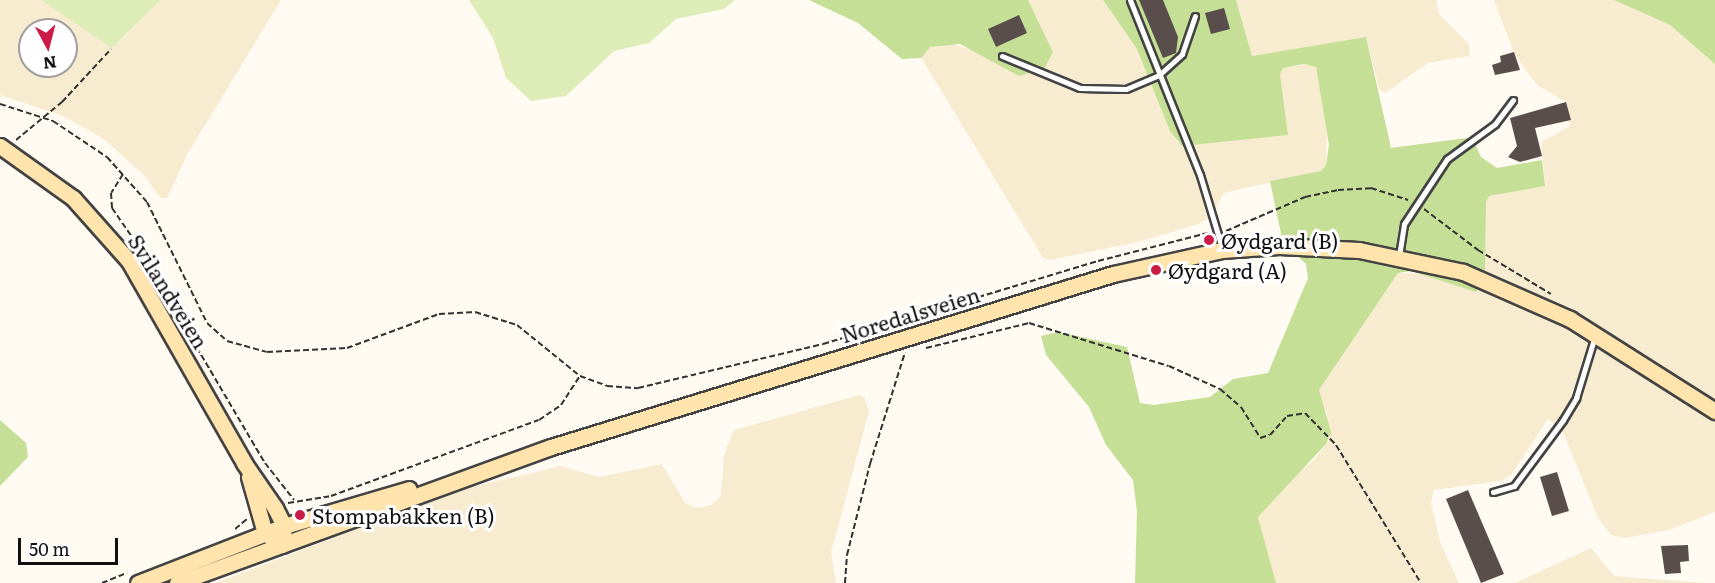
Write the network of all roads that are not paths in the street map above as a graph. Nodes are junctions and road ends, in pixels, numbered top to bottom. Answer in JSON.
{"nodes":[{"id":1,"x":1130,"y":0,"type":"edge"},
{"id":2,"x":1195,"y":16,"type":"dead end"},
{"id":3,"x":1002,"y":56,"type":"dead end"},
{"id":4,"x":1159,"y":75,"type":"junction"},
{"id":5,"x":1513,"y":100,"type":"dead end"},
{"id":6,"x":4,"y":148,"type":"edge"},
{"id":7,"x":1222,"y":250,"type":"junction"},
{"id":8,"x":1399,"y":256,"type":"junction"},
{"id":9,"x":1595,"y":334,"type":"junction"},
{"id":10,"x":1715,"y":411,"type":"edge"},
{"id":11,"x":244,"y":463,"type":"junction"},
{"id":12,"x":444,"y":482,"type":"junction"},
{"id":13,"x":1493,"y":492,"type":"dead end"},
{"id":14,"x":284,"y":526,"type":"junction"},
{"id":15,"x":265,"y":533,"type":"junction"},
{"id":16,"x":282,"y":545,"type":"junction"},
{"id":17,"x":138,"y":583,"type":"edge"},
{"id":18,"x":177,"y":583,"type":"edge"}],
"edges":[{"from":1,"to":4,"type":"lane"},
{"from":2,"to":4,"type":"lane"},
{"from":3,"to":4,"type":"lane"},
{"from":4,"to":7,"type":"lane"},
{"from":5,"to":8,"type":"lane"},
{"from":6,"to":11,"type":"main road","name":"Svilandveien"},
{"from":7,"to":8,"type":"main road","name":"Noredalsveien"},
{"from":7,"to":12,"type":"main road","name":"Noredalsveien"},
{"from":8,"to":9,"type":"main road","name":"Noredalsveien"},
{"from":9,"to":10,"type":"main road","name":"Noredalsveien"},
{"from":9,"to":13,"type":"lane"},
{"from":11,"to":14,"type":"main road","name":"Svilandveien"},
{"from":11,"to":15,"type":"main road","name":"Svilandveien"},
{"from":12,"to":14,"type":"main road","name":"Noredalsveien"},
{"from":12,"to":16,"type":"main road","name":"Noredalsveien"},
{"from":14,"to":15,"type":"main road","name":"Noredalsveien"},
{"from":14,"to":16,"type":"main road"},
{"from":15,"to":16,"type":"main road"},
{"from":15,"to":17,"type":"main road","name":"Noredalsveien"},
{"from":16,"to":18,"type":"main road","name":"Noredalsveien"}]}
